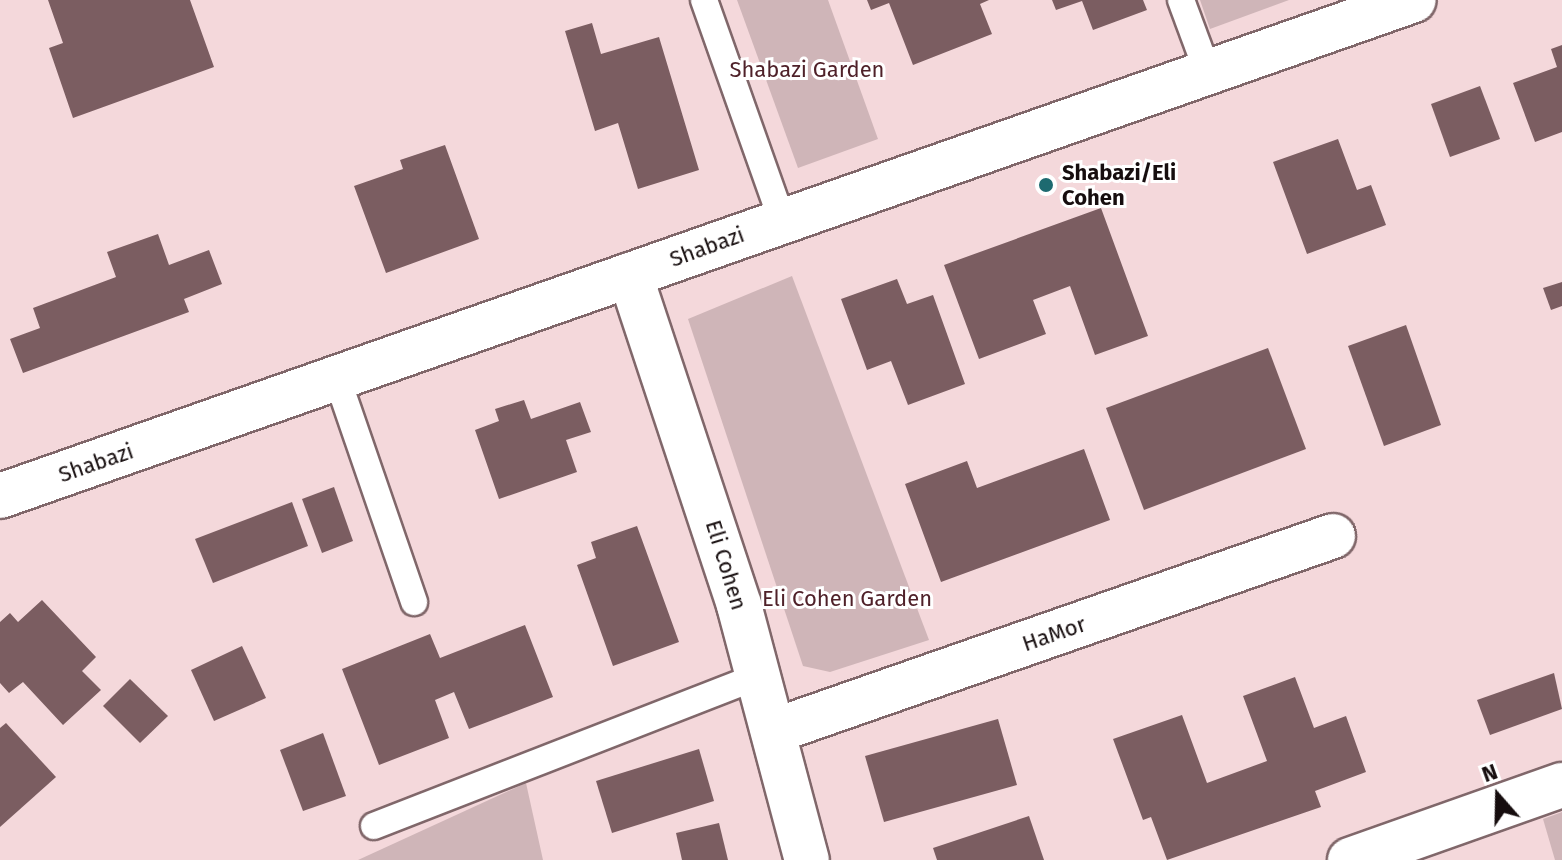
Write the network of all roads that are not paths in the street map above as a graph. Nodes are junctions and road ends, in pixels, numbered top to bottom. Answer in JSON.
{"nodes":[{"id":1,"x":704,"y":0,"type":"edge"},
{"id":2,"x":1181,"y":0,"type":"edge"},
{"id":3,"x":1414,"y":0,"type":"edge"},
{"id":4,"x":1208,"y":73,"type":"junction"},
{"id":5,"x":782,"y":220,"type":"junction"},
{"id":6,"x":630,"y":275,"type":"junction"},
{"id":7,"x":337,"y":378,"type":"junction"},
{"id":8,"x":0,"y":496,"type":"edge"},
{"id":9,"x":1333,"y":536,"type":"dead end"},
{"id":10,"x":414,"y":602,"type":"dead end"},
{"id":11,"x":759,"y":676,"type":"junction"},
{"id":12,"x":774,"y":731,"type":"junction"},
{"id":13,"x":1562,"y":785,"type":"edge"},
{"id":14,"x":374,"y":826,"type":"dead end"},
{"id":15,"x":807,"y":860,"type":"edge"},
{"id":16,"x":1350,"y":860,"type":"edge"}],
"edges":[{"from":1,"to":5,"type":"lane"},
{"from":2,"to":4,"type":"lane"},
{"from":3,"to":4,"type":"street","name":"Shabazi"},
{"from":4,"to":5,"type":"street","name":"Shabazi"},
{"from":5,"to":6,"type":"street","name":"Shabazi"},
{"from":6,"to":7,"type":"street","name":"Shabazi"},
{"from":6,"to":11,"type":"street","name":"Eli Cohen"},
{"from":7,"to":8,"type":"street","name":"Shabazi"},
{"from":7,"to":10,"type":"lane"},
{"from":9,"to":12,"type":"street","name":"HaMor"},
{"from":11,"to":12,"type":"street","name":"Eli Cohen"},
{"from":11,"to":14,"type":"lane"},
{"from":12,"to":15,"type":"street","name":"Eli Cohen"},
{"from":13,"to":16,"type":"street"}]}
